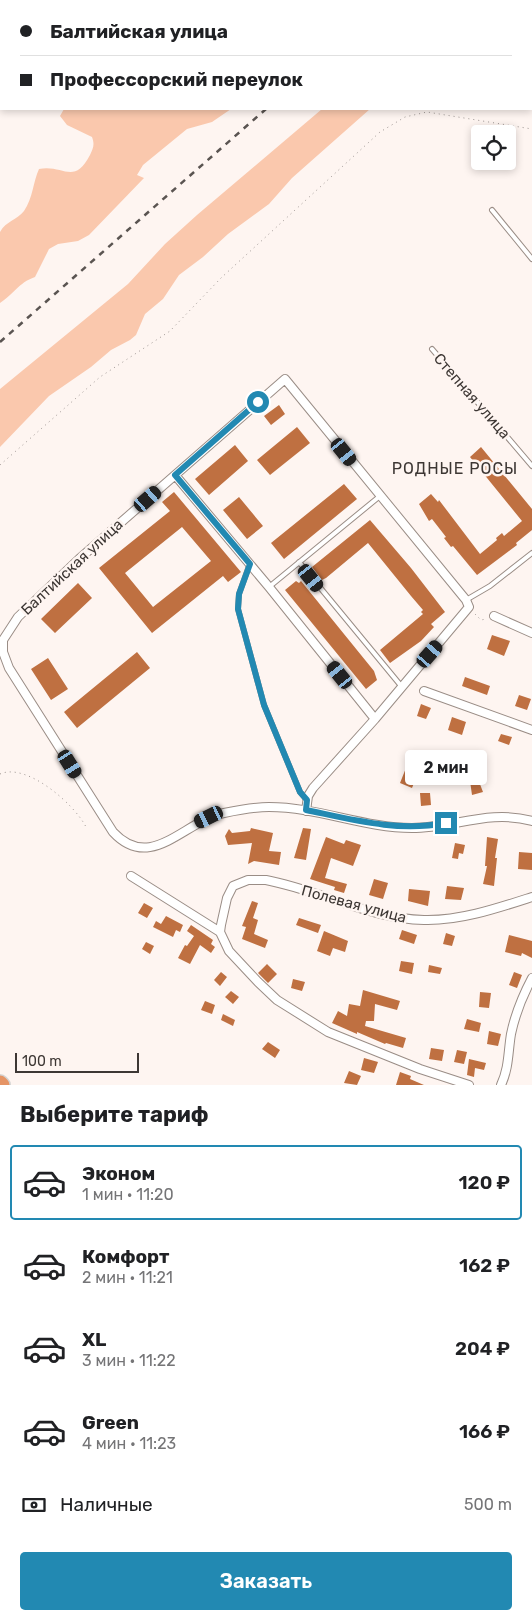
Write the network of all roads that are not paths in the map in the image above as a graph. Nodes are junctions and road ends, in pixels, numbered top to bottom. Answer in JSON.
{"nodes":[{"id":1,"x":492,"y":210,"type":"dead end"},
{"id":2,"x":532,"y":259,"type":"edge"},
{"id":3,"x":432,"y":349,"type":"dead end"},
{"id":4,"x":532,"y":466,"type":"edge"},
{"id":5,"x":175,"y":475,"type":"junction"},
{"id":6,"x":380,"y":496,"type":"junction"},
{"id":7,"x":532,"y":553,"type":"edge"},
{"id":8,"x":299,"y":562,"type":"junction"},
{"id":9,"x":250,"y":564,"type":"junction"},
{"id":10,"x":269,"y":587,"type":"junction"},
{"id":11,"x":467,"y":604,"type":"junction"},
{"id":12,"x":494,"y":616,"type":"road end"},
{"id":13,"x":532,"y":633,"type":"edge"},
{"id":14,"x":402,"y":688,"type":"junction"},
{"id":15,"x":424,"y":691,"type":"dead end"},
{"id":16,"x":375,"y":719,"type":"junction"},
{"id":17,"x":532,"y":730,"type":"edge"},
{"id":18,"x":307,"y":800,"type":"junction"},
{"id":19,"x":306,"y":810,"type":"junction"},
{"id":20,"x":532,"y":820,"type":"edge"},
{"id":21,"x":131,"y":876,"type":"dead end"},
{"id":22,"x":532,"y":898,"type":"edge"},
{"id":23,"x":220,"y":932,"type":"junction"},
{"id":24,"x":532,"y":978,"type":"edge"},
{"id":25,"x":469,"y":1085,"type":"edge"},
{"id":26,"x":501,"y":1085,"type":"edge"}],
"edges":[{"from":1,"to":2,"type":"lane"},
{"from":3,"to":4,"type":"lane","name":"Степная улица"},
{"from":5,"to":6,"type":"street","name":"Балтийская улица"},
{"from":5,"to":9,"type":"street"},
{"from":5,"to":19,"type":"street","name":"Балтийская улица"},
{"from":6,"to":8,"type":"lane"},
{"from":6,"to":11,"type":"street"},
{"from":7,"to":11,"type":"lane"},
{"from":8,"to":10,"type":"lane"},
{"from":8,"to":14,"type":"lane"},
{"from":9,"to":10,"type":"street"},
{"from":9,"to":18,"type":"lane"},
{"from":10,"to":16,"type":"street"},
{"from":11,"to":14,"type":"street"},
{"from":12,"to":13,"type":"street"},
{"from":14,"to":16,"type":"street"},
{"from":15,"to":17,"type":"street"},
{"from":16,"to":18,"type":"street"},
{"from":18,"to":19,"type":"street"},
{"from":19,"to":20,"type":"street","name":"Балтийская улица"},
{"from":21,"to":23,"type":"street"},
{"from":22,"to":23,"type":"street","name":"Полевая улица"},
{"from":23,"to":25,"type":"street"},
{"from":24,"to":26,"type":"street"}]}
